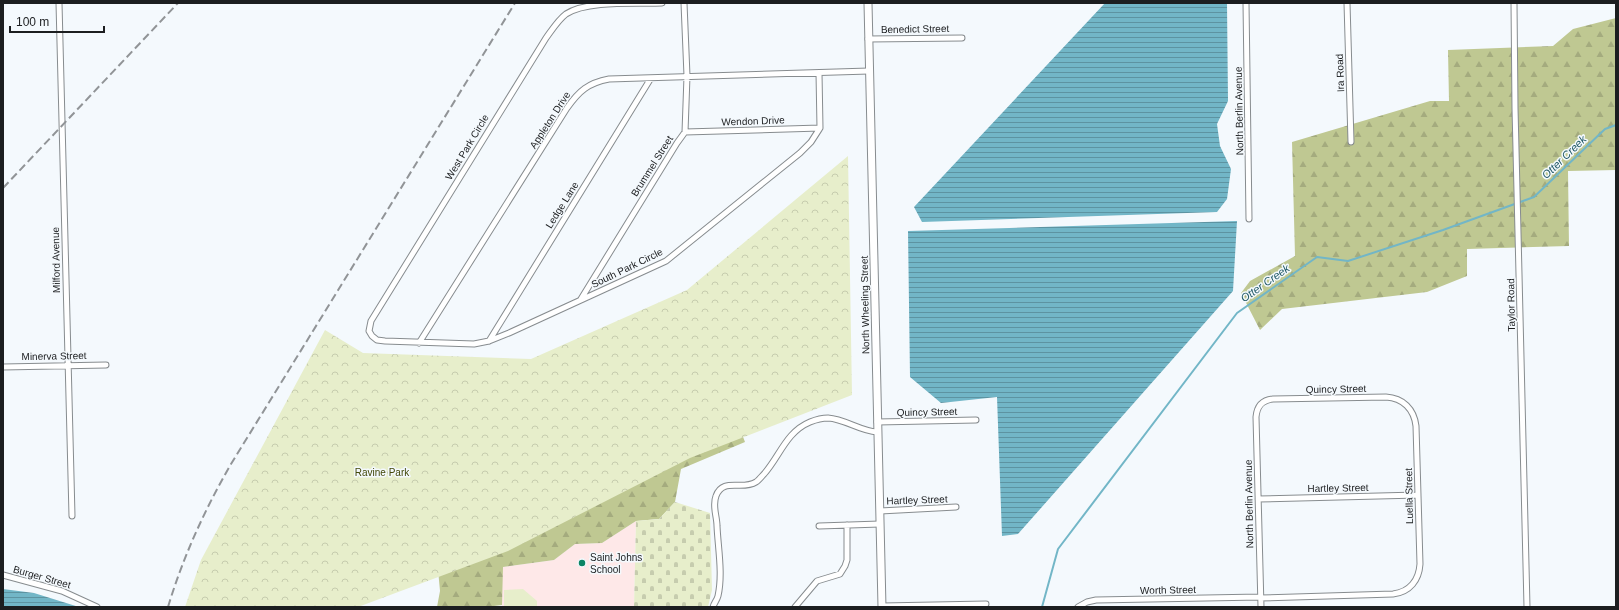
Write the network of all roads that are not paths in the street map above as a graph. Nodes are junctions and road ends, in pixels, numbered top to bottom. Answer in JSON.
{"nodes":[{"id":1,"x":59,"y":3,"type":"edge"},
{"id":2,"x":662,"y":3,"type":"edge"},
{"id":3,"x":684,"y":3,"type":"edge"},
{"id":4,"x":868,"y":3,"type":"edge"},
{"id":5,"x":1246,"y":3,"type":"edge"},
{"id":6,"x":1347,"y":3,"type":"edge"},
{"id":7,"x":1514,"y":3,"type":"edge"},
{"id":8,"x":962,"y":38,"type":"dead end"},
{"id":9,"x":868,"y":39,"type":"junction"},
{"id":10,"x":869,"y":71,"type":"junction"},
{"id":11,"x":819,"y":73,"type":"junction"},
{"id":12,"x":687,"y":76,"type":"junction"},
{"id":13,"x":650,"y":78,"type":"junction"},
{"id":14,"x":820,"y":128,"type":"junction"},
{"id":15,"x":685,"y":132,"type":"junction"},
{"id":16,"x":1351,"y":142,"type":"dead end"},
{"id":17,"x":1250,"y":219,"type":"dead end"},
{"id":18,"x":581,"y":300,"type":"junction"},
{"id":19,"x":489,"y":341,"type":"junction"},
{"id":20,"x":419,"y":343,"type":"junction"},
{"id":21,"x":106,"y":364,"type":"dead end"},
{"id":22,"x":68,"y":365,"type":"junction"},
{"id":23,"x":3,"y":367,"type":"edge"},
{"id":24,"x":1263,"y":402,"type":"joint"},
{"id":25,"x":1408,"y":406,"type":"joint"},
{"id":26,"x":976,"y":420,"type":"dead end"},
{"id":27,"x":877,"y":422,"type":"junction"},
{"id":28,"x":877,"y":432,"type":"junction"},
{"id":29,"x":1418,"y":495,"type":"junction"},
{"id":30,"x":1258,"y":499,"type":"junction"},
{"id":31,"x":956,"y":507,"type":"dead end"},
{"id":32,"x":880,"y":510,"type":"junction"},
{"id":33,"x":72,"y":516,"type":"dead end"},
{"id":34,"x":880,"y":524,"type":"junction"},
{"id":35,"x":847,"y":525,"type":"junction"},
{"id":36,"x":819,"y":526,"type":"dead end"},
{"id":37,"x":3,"y":575,"type":"edge"},
{"id":38,"x":1412,"y":585,"type":"joint"},
{"id":39,"x":1260,"y":597,"type":"junction"},
{"id":40,"x":986,"y":604,"type":"dead end"},
{"id":41,"x":97,"y":607,"type":"edge"},
{"id":42,"x":713,"y":607,"type":"edge"},
{"id":43,"x":795,"y":607,"type":"edge"},
{"id":44,"x":882,"y":607,"type":"edge"},
{"id":45,"x":1078,"y":607,"type":"edge"},
{"id":46,"x":1261,"y":607,"type":"edge"},
{"id":47,"x":1527,"y":607,"type":"edge"}],
"edges":[{"from":1,"to":22,"type":"street","name":"Milford Avenue"},
{"from":2,"to":20,"type":"street","name":"West Park Circle"},
{"from":3,"to":12,"type":"street","name":"Brummel Street"},
{"from":4,"to":9,"type":"street","name":"North Wheeling Street"},
{"from":5,"to":17,"type":"street","name":"North Berlin Avenue"},
{"from":6,"to":16,"type":"street","name":"Ira Road"},
{"from":7,"to":47,"type":"street","name":"Taylor Road"},
{"from":8,"to":9,"type":"street","name":"Benedict Street"},
{"from":9,"to":10,"type":"street","name":"North Wheeling Street"},
{"from":10,"to":11,"type":"street","name":"Appleton Drive"},
{"from":10,"to":27,"type":"street","name":"North Wheeling Street"},
{"from":11,"to":12,"type":"street","name":"Appleton Drive"},
{"from":11,"to":14,"type":"street"},
{"from":12,"to":13,"type":"street","name":"Appleton Drive"},
{"from":12,"to":15,"type":"street","name":"Brummel Street"},
{"from":13,"to":19,"type":"street","name":"Ledge Lane"},
{"from":13,"to":20,"type":"street","name":"Appleton Drive"},
{"from":14,"to":15,"type":"street","name":"Wendon Drive"},
{"from":14,"to":18,"type":"street","name":"South Park Circle"},
{"from":15,"to":18,"type":"street","name":"Brummel Street"},
{"from":18,"to":19,"type":"street","name":"South Park Circle"},
{"from":19,"to":20,"type":"street","name":"South Park Circle"},
{"from":21,"to":22,"type":"street","name":"Minerva Street"},
{"from":22,"to":23,"type":"street","name":"Minerva Street"},
{"from":22,"to":33,"type":"street","name":"Milford Avenue"},
{"from":24,"to":25,"type":"street","name":"Quincy Street"},
{"from":24,"to":30,"type":"street","name":"North Berlin Avenue"},
{"from":25,"to":29,"type":"street","name":"Luella Street"},
{"from":26,"to":27,"type":"street","name":"Quincy Street"},
{"from":27,"to":28,"type":"street","name":"North Wheeling Street"},
{"from":28,"to":32,"type":"street","name":"North Wheeling Street"},
{"from":28,"to":42,"type":"street"},
{"from":29,"to":30,"type":"street","name":"Hartley Street"},
{"from":29,"to":38,"type":"street","name":"Luella Street"},
{"from":30,"to":39,"type":"street","name":"North Berlin Avenue"},
{"from":31,"to":32,"type":"street","name":"Hartley Street"},
{"from":32,"to":34,"type":"street","name":"North Wheeling Street"},
{"from":34,"to":35,"type":"street"},
{"from":34,"to":44,"type":"street","name":"North Wheeling Street"},
{"from":35,"to":36,"type":"street"},
{"from":35,"to":43,"type":"street"},
{"from":37,"to":41,"type":"street","name":"Burger Street"},
{"from":38,"to":39,"type":"street","name":"Worth Street"},
{"from":39,"to":45,"type":"street","name":"Worth Street"},
{"from":39,"to":46,"type":"street","name":"North Berlin Avenue"},
{"from":40,"to":44,"type":"street"}]}
